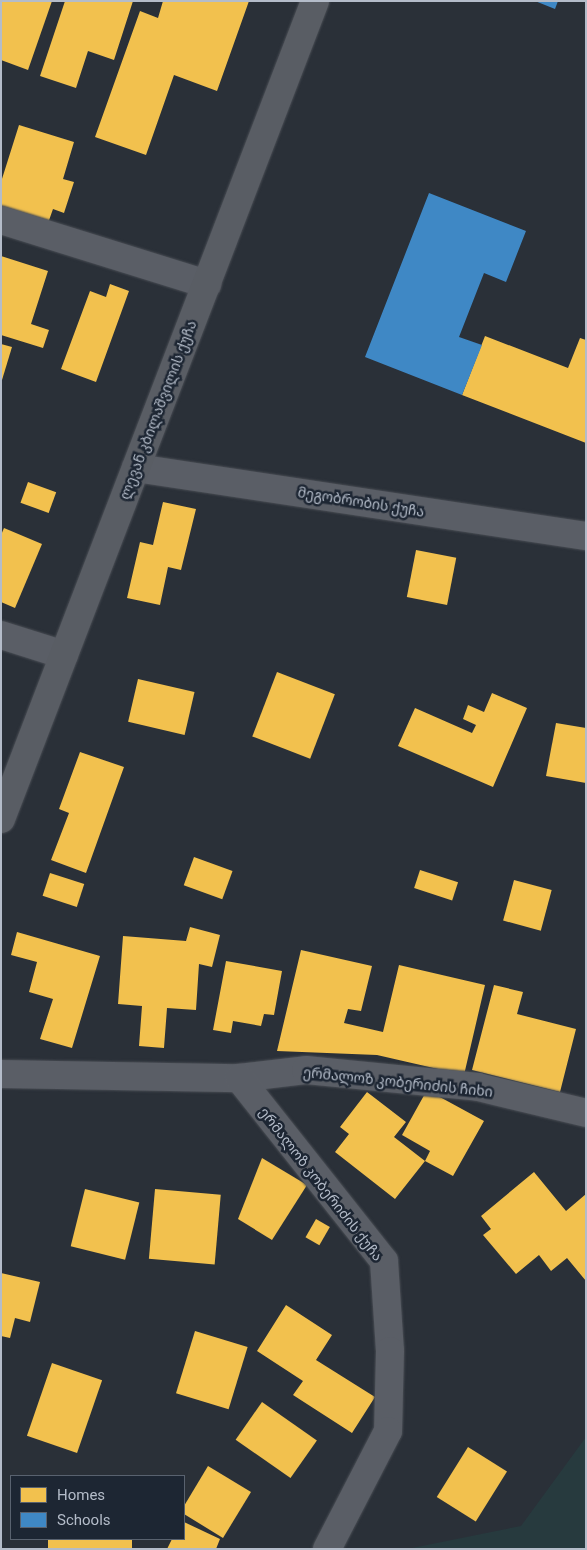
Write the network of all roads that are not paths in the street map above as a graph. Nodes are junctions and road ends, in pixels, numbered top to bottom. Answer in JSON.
{"nodes":[{"id":1,"x":315,"y":1,"type":"edge"},
{"id":2,"x":1,"y":220,"type":"edge"},
{"id":3,"x":206,"y":284,"type":"junction"},
{"id":4,"x":136,"y":468,"type":"junction"},
{"id":5,"x":586,"y":536,"type":"edge"},
{"id":6,"x":1,"y":635,"type":"edge"},
{"id":7,"x":64,"y":655,"type":"junction"},
{"id":8,"x":1,"y":819,"type":"edge"},
{"id":9,"x":1,"y":1074,"type":"edge"},
{"id":10,"x":238,"y":1078,"type":"junction"},
{"id":11,"x":586,"y":1113,"type":"edge"},
{"id":12,"x":327,"y":1549,"type":"edge"}],
"edges":[{"from":1,"to":3,"type":"main road","name":"ლევან კბილაშვილის ქუჩა"},
{"from":2,"to":3,"type":"street"},
{"from":3,"to":4,"type":"main road","name":"ლევან კბილაშვილის ქუჩა"},
{"from":4,"to":5,"type":"street","name":"მეგობრობის ქუჩა"},
{"from":4,"to":7,"type":"main road","name":"ლევან კბილაშვილის ქუჩა"},
{"from":6,"to":7,"type":"street"},
{"from":7,"to":8,"type":"main road","name":"ლევან კბილაშვილის ქუჩა"},
{"from":9,"to":10,"type":"street"},
{"from":10,"to":11,"type":"street","name":"ერმალოზ კობერიძის ჩიხი"},
{"from":10,"to":12,"type":"street","name":"ერმალოზ კობერიძის ქუჩა"}]}
